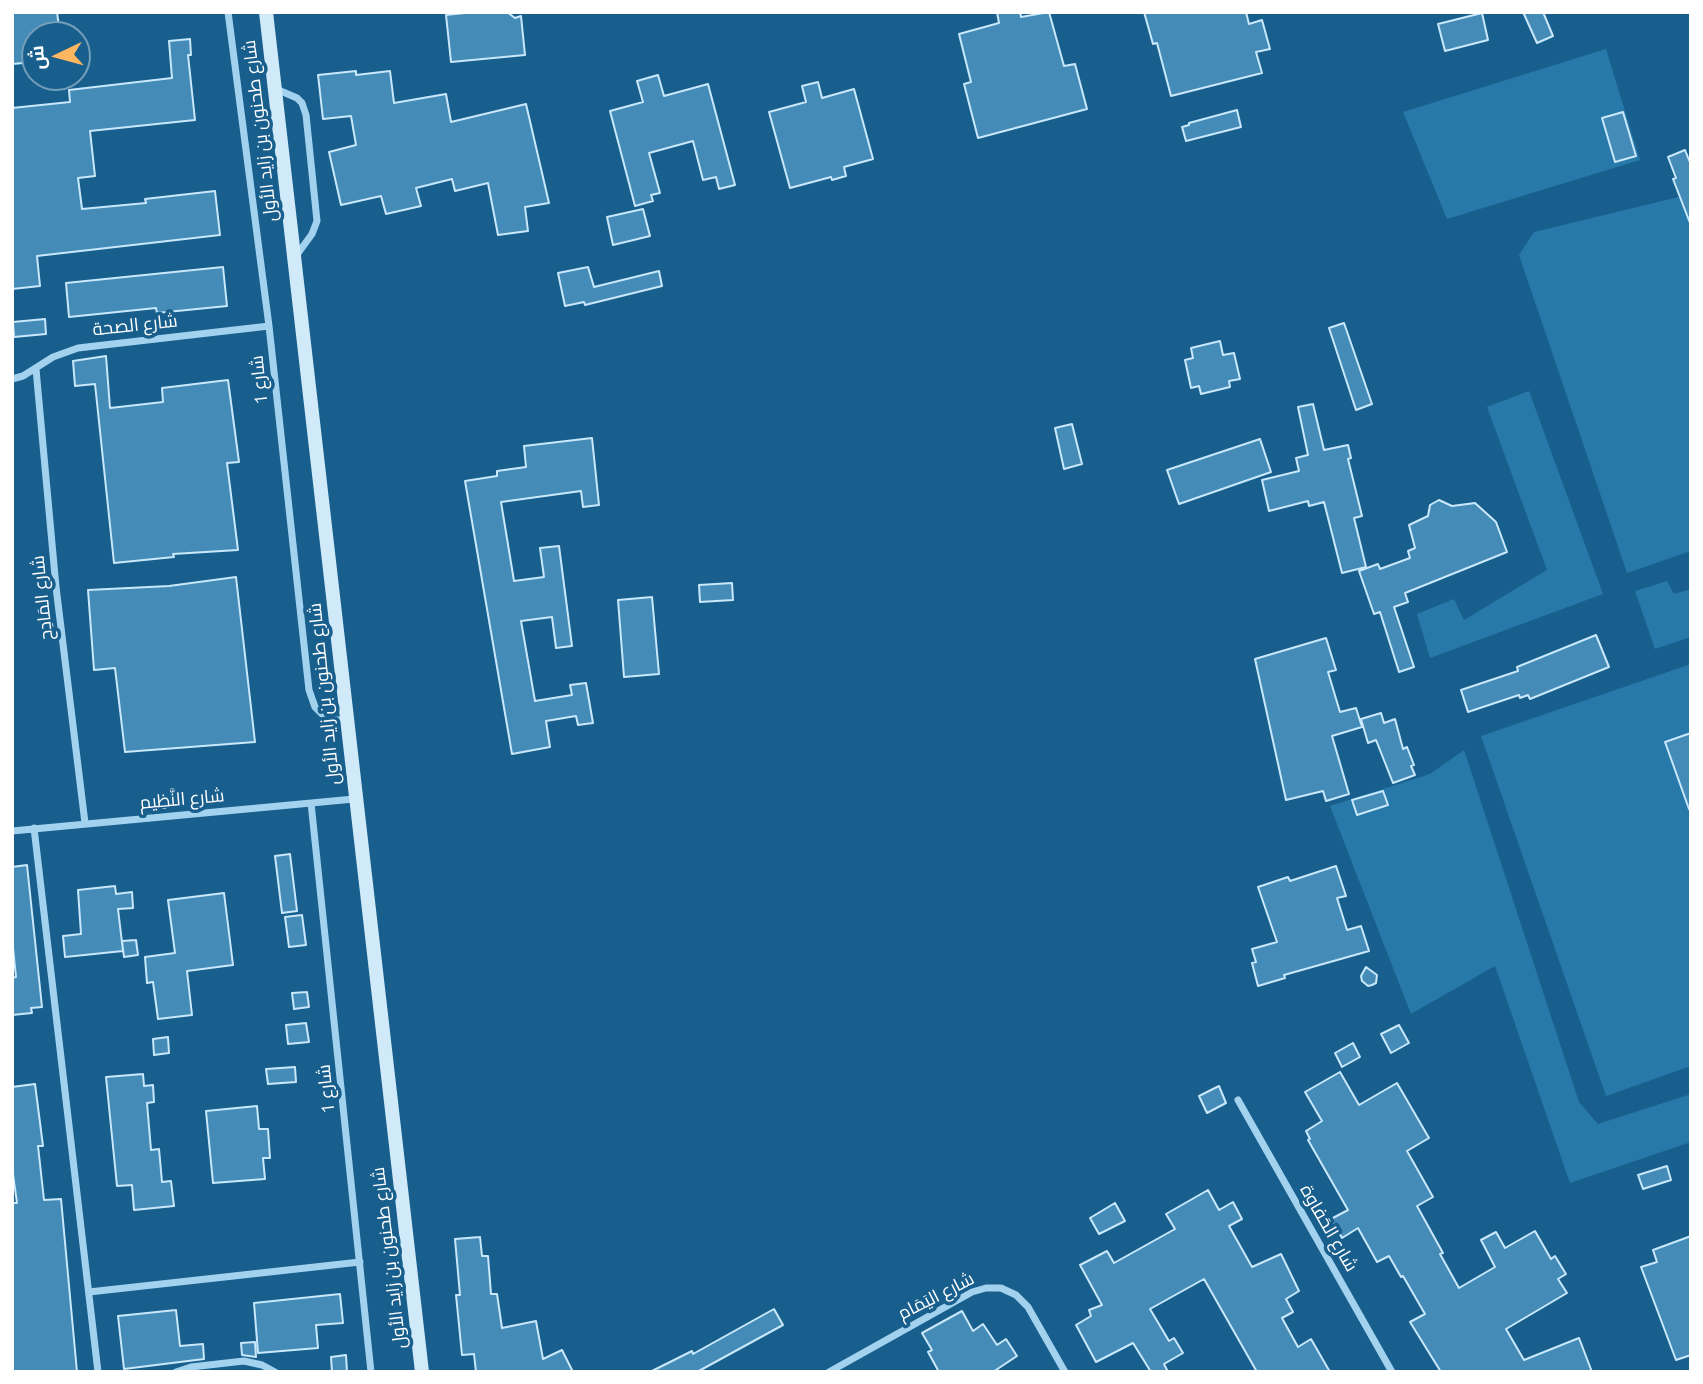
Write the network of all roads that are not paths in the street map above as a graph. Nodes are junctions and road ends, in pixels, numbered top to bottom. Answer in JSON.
{"nodes":[{"id":1,"x":228,"y":12,"type":"edge"},
{"id":2,"x":268,"y":15,"type":"edge"},
{"id":3,"x":275,"y":89,"type":"junction"},
{"id":4,"x":294,"y":258,"type":"junction"},
{"id":5,"x":269,"y":326,"type":"junction"},
{"id":6,"x":36,"y":369,"type":"junction"},
{"id":7,"x":12,"y":379,"type":"edge"},
{"id":8,"x":348,"y":720,"type":"junction"},
{"id":9,"x":354,"y":799,"type":"junction"},
{"id":10,"x":311,"y":803,"type":"junction"},
{"id":11,"x":85,"y":823,"type":"junction"},
{"id":12,"x":34,"y":828,"type":"junction"},
{"id":13,"x":12,"y":831,"type":"edge"},
{"id":14,"x":1238,"y":1100,"type":"dead end"},
{"id":15,"x":360,"y":1262,"type":"junction"},
{"id":16,"x":89,"y":1292,"type":"junction"},
{"id":17,"x":98,"y":1372,"type":"edge"},
{"id":18,"x":176,"y":1372,"type":"edge"},
{"id":19,"x":275,"y":1372,"type":"edge"},
{"id":20,"x":371,"y":1372,"type":"edge"},
{"id":21,"x":422,"y":1372,"type":"edge"},
{"id":22,"x":829,"y":1372,"type":"edge"},
{"id":23,"x":1065,"y":1372,"type":"edge"},
{"id":24,"x":1392,"y":1372,"type":"edge"}],
"edges":[{"from":1,"to":5,"type":"street","name":"شارع 1"},
{"from":2,"to":3,"type":"street","name":"شارع طحنون بن زايد الأول"},
{"from":3,"to":4,"type":"street","name":"شارع طحنون بن زايد الأول"},
{"from":3,"to":4,"type":"street"},
{"from":4,"to":8,"type":"street","name":"شارع طحنون بن زايد الأول"},
{"from":5,"to":6,"type":"street","name":"شارع الصحة"},
{"from":5,"to":8,"type":"street","name":"شارع 1"},
{"from":6,"to":7,"type":"street","name":"شارع الصحة"},
{"from":6,"to":11,"type":"street","name":"شارع المَادِح"},
{"from":8,"to":9,"type":"street","name":"شارع طحنون بن زايد الأول"},
{"from":9,"to":10,"type":"street","name":"شارع النَّظِيم"},
{"from":9,"to":21,"type":"street","name":"شارع طحنون بن زايد الأول"},
{"from":10,"to":11,"type":"street","name":"شارع النَّظِيم"},
{"from":10,"to":15,"type":"street","name":"شارع 1"},
{"from":11,"to":12,"type":"street","name":"شارع النَّظِيم"},
{"from":12,"to":13,"type":"street","name":"شارع النَّظِيم"},
{"from":12,"to":16,"type":"street"},
{"from":14,"to":24,"type":"street","name":"شارع الحَفاوة"},
{"from":15,"to":16,"type":"street"},
{"from":15,"to":20,"type":"street","name":"شارع 1"},
{"from":16,"to":17,"type":"street"},
{"from":18,"to":19,"type":"street"},
{"from":22,"to":23,"type":"street","name":"شارع اليَمَام"}]}
